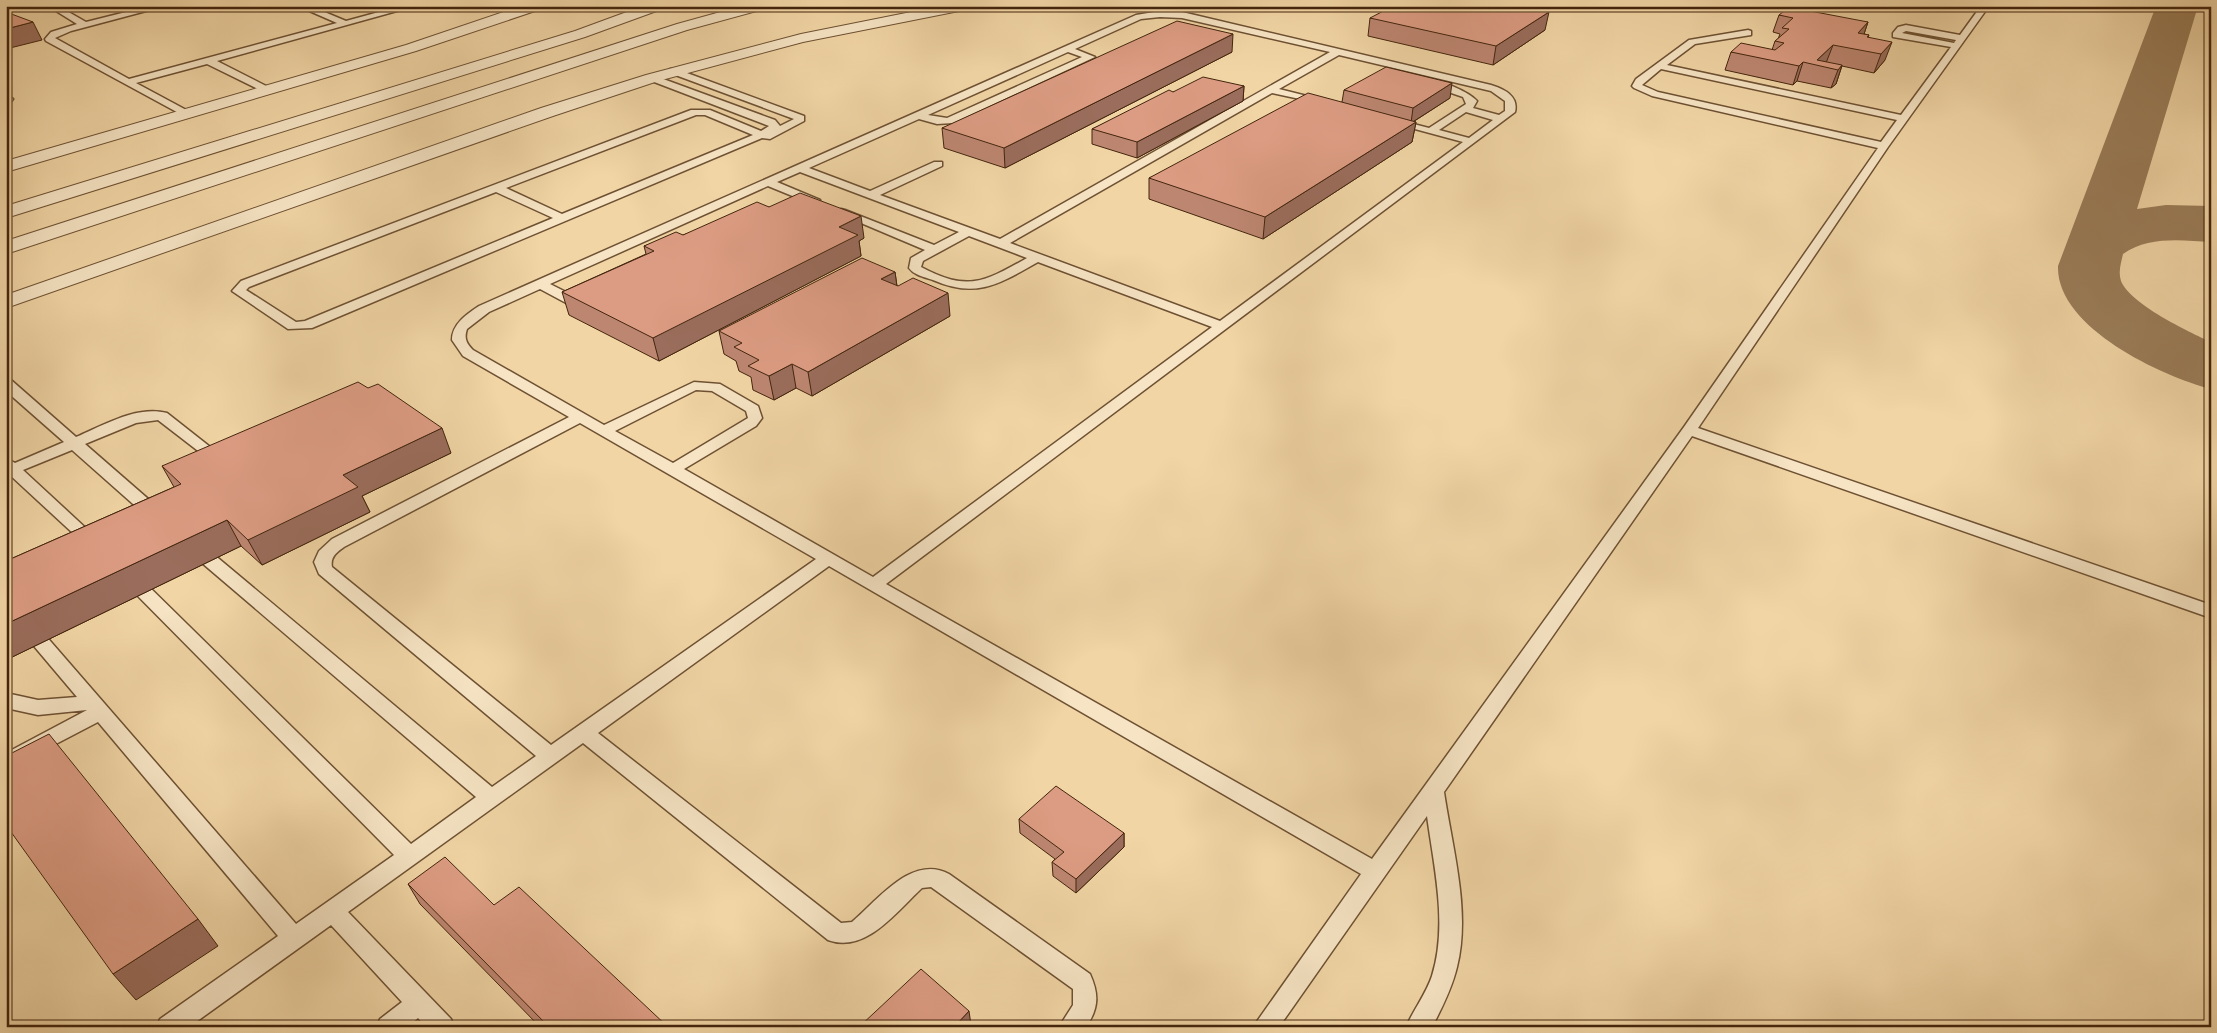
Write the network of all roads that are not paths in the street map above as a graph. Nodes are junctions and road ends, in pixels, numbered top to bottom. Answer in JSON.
{"nodes":[{"id":1,"x":52,"y":6,"type":"edge"},
{"id":2,"x":161,"y":6,"type":"edge"},
{"id":3,"x":302,"y":6,"type":"edge"},
{"id":4,"x":384,"y":6,"type":"edge"},
{"id":5,"x":411,"y":6,"type":"edge"},
{"id":6,"x":536,"y":6,"type":"edge"},
{"id":7,"x":657,"y":6,"type":"edge"},
{"id":8,"x":760,"y":6,"type":"edge"},
{"id":9,"x":964,"y":6,"type":"edge"},
{"id":10,"x":1985,"y":6,"type":"edge"},
{"id":11,"x":336,"y":19,"type":"junction"},
{"id":12,"x":347,"y":24,"type":"junction"},
{"id":13,"x":85,"y":25,"type":"junction"},
{"id":14,"x":1748,"y":34,"type":"dead end"},
{"id":15,"x":1959,"y":42,"type":"junction"},
{"id":16,"x":1067,"y":49,"type":"junction"},
{"id":17,"x":1339,"y":51,"type":"junction"},
{"id":18,"x":209,"y":61,"type":"junction"},
{"id":19,"x":1660,"y":66,"type":"junction"},
{"id":20,"x":673,"y":72,"type":"junction"},
{"id":21,"x":1441,"y":75,"type":"junction"},
{"id":22,"x":120,"y":78,"type":"junction"},
{"id":23,"x":652,"y":78,"type":"junction"},
{"id":24,"x":130,"y":82,"type":"junction"},
{"id":25,"x":268,"y":90,"type":"junction"},
{"id":26,"x":1272,"y":90,"type":"junction"},
{"id":27,"x":6,"y":97,"type":"edge"},
{"id":28,"x":6,"y":103,"type":"edge"},
{"id":29,"x":1328,"y":104,"type":"edge"},
{"id":30,"x":1466,"y":109,"type":"junction"},
{"id":31,"x":186,"y":114,"type":"junction"},
{"id":32,"x":918,"y":115,"type":"junction"},
{"id":33,"x":1501,"y":118,"type":"junction"},
{"id":34,"x":1384,"y":119,"type":"edge"},
{"id":35,"x":1905,"y":119,"type":"junction"},
{"id":36,"x":1431,"y":131,"type":"junction"},
{"id":37,"x":755,"y":137,"type":"junction"},
{"id":38,"x":1470,"y":141,"type":"junction"},
{"id":39,"x":1884,"y":146,"type":"junction"},
{"id":40,"x":938,"y":164,"type":"dead end"},
{"id":41,"x":6,"y":167,"type":"edge"},
{"id":42,"x":798,"y":168,"type":"junction"},
{"id":43,"x":767,"y":182,"type":"junction"},
{"id":44,"x":497,"y":188,"type":"junction"},
{"id":45,"x":871,"y":195,"type":"junction"},
{"id":46,"x":721,"y":203,"type":"junction"},
{"id":47,"x":738,"y":210,"type":"edge"},
{"id":48,"x":6,"y":212,"type":"edge"},
{"id":49,"x":563,"y":219,"type":"junction"},
{"id":50,"x":970,"y":231,"type":"junction"},
{"id":51,"x":635,"y":242,"type":"junction"},
{"id":52,"x":1002,"y":243,"type":"junction"},
{"id":53,"x":6,"y":248,"type":"edge"},
{"id":54,"x":652,"y":250,"type":"edge"},
{"id":55,"x":935,"y":250,"type":"junction"},
{"id":56,"x":1037,"y":257,"type":"junction"},
{"id":57,"x":540,"y":284,"type":"junction"},
{"id":58,"x":573,"y":301,"type":"edge"},
{"id":59,"x":6,"y":302,"type":"edge"},
{"id":60,"x":1221,"y":326,"type":"junction"},
{"id":61,"x":6,"y":383,"type":"edge"},
{"id":62,"x":580,"y":417,"type":"junction"},
{"id":63,"x":604,"y":430,"type":"junction"},
{"id":64,"x":1689,"y":430,"type":"junction"},
{"id":65,"x":74,"y":444,"type":"junction"},
{"id":66,"x":220,"y":461,"type":"edge"},
{"id":67,"x":9,"y":468,"type":"edge"},
{"id":68,"x":672,"y":470,"type":"junction"},
{"id":69,"x":828,"y":559,"type":"junction"},
{"id":70,"x":874,"y":585,"type":"junction"},
{"id":71,"x":6,"y":601,"type":"edge"},
{"id":72,"x":2211,"y":612,"type":"edge"},
{"id":73,"x":6,"y":700,"type":"edge"},
{"id":74,"x":97,"y":706,"type":"junction"},
{"id":75,"x":583,"y":732,"type":"junction"},
{"id":76,"x":550,"y":756,"type":"junction"},
{"id":77,"x":6,"y":762,"type":"edge"},
{"id":78,"x":1433,"y":789,"type":"junction"},
{"id":79,"x":491,"y":798,"type":"junction"},
{"id":80,"x":409,"y":856,"type":"junction"},
{"id":81,"x":1374,"y":871,"type":"junction"},
{"id":82,"x":332,"y":911,"type":"junction"},
{"id":83,"x":294,"y":938,"type":"junction"},
{"id":84,"x":419,"y":1002,"type":"junction"},
{"id":85,"x":169,"y":1027,"type":"edge"},
{"id":86,"x":389,"y":1027,"type":"edge"},
{"id":87,"x":442,"y":1027,"type":"edge"},
{"id":88,"x":1070,"y":1027,"type":"edge"},
{"id":89,"x":1265,"y":1027,"type":"edge"},
{"id":90,"x":1418,"y":1027,"type":"edge"}],
"edges":[{"from":1,"to":13,"type":"lane"},
{"from":2,"to":13,"type":"lane"},
{"from":3,"to":11,"type":"lane"},
{"from":4,"to":11,"type":"lane"},
{"from":5,"to":12,"type":"lane"},
{"from":6,"to":25,"type":"street"},
{"from":7,"to":48,"type":"street"},
{"from":8,"to":53,"type":"street"},
{"from":9,"to":20,"type":"street"},
{"from":10,"to":15,"type":"lane"},
{"from":11,"to":12,"type":"lane"},
{"from":11,"to":22,"type":"lane"},
{"from":12,"to":18,"type":"lane"},
{"from":13,"to":22,"type":"lane"},
{"from":14,"to":19,"type":"lane"},
{"from":15,"to":15,"type":"lane"},
{"from":15,"to":35,"type":"lane"},
{"from":16,"to":17,"type":"lane"},
{"from":16,"to":32,"type":"lane"},
{"from":16,"to":32,"type":"lane"},
{"from":17,"to":21,"type":"lane"},
{"from":17,"to":26,"type":"lane"},
{"from":18,"to":24,"type":"lane"},
{"from":18,"to":25,"type":"lane"},
{"from":19,"to":35,"type":"lane"},
{"from":19,"to":39,"type":"lane"},
{"from":20,"to":23,"type":"street"},
{"from":20,"to":37,"type":"lane"},
{"from":21,"to":30,"type":"lane"},
{"from":21,"to":33,"type":"lane"},
{"from":22,"to":24,"type":"lane"},
{"from":23,"to":37,"type":"lane"},
{"from":23,"to":59,"type":"street"},
{"from":24,"to":31,"type":"lane"},
{"from":25,"to":31,"type":"street"},
{"from":26,"to":29,"type":"lane"},
{"from":26,"to":52,"type":"lane"},
{"from":27,"to":28,"type":"lane"},
{"from":30,"to":33,"type":"lane"},
{"from":30,"to":36,"type":"lane"},
{"from":31,"to":41,"type":"street"},
{"from":32,"to":42,"type":"lane"},
{"from":33,"to":38,"type":"lane"},
{"from":34,"to":36,"type":"lane"},
{"from":35,"to":39,"type":"lane"},
{"from":36,"to":38,"type":"lane"},
{"from":37,"to":44,"type":"lane"},
{"from":37,"to":49,"type":"lane"},
{"from":38,"to":60,"type":"lane"},
{"from":39,"to":64,"type":"lane"},
{"from":40,"to":45,"type":"lane"},
{"from":42,"to":43,"type":"lane"},
{"from":42,"to":45,"type":"lane"},
{"from":43,"to":46,"type":"lane"},
{"from":43,"to":55,"type":"lane"},
{"from":44,"to":49,"type":"lane"},
{"from":44,"to":49,"type":"lane"},
{"from":45,"to":50,"type":"lane"},
{"from":46,"to":47,"type":"lane"},
{"from":46,"to":51,"type":"lane"},
{"from":50,"to":52,"type":"lane"},
{"from":50,"to":55,"type":"lane"},
{"from":51,"to":54,"type":"lane"},
{"from":51,"to":57,"type":"lane"},
{"from":52,"to":56,"type":"lane"},
{"from":55,"to":56,"type":"lane"},
{"from":56,"to":60,"type":"lane"},
{"from":57,"to":58,"type":"lane"},
{"from":57,"to":62,"type":"lane"},
{"from":60,"to":70,"type":"lane"},
{"from":61,"to":65,"type":"lane"},
{"from":62,"to":63,"type":"lane"},
{"from":62,"to":76,"type":"lane"},
{"from":63,"to":68,"type":"lane"},
{"from":63,"to":68,"type":"lane"},
{"from":64,"to":72,"type":"lane"},
{"from":64,"to":78,"type":"lane"},
{"from":65,"to":66,"type":"lane"},
{"from":65,"to":67,"type":"lane"},
{"from":65,"to":79,"type":"lane"},
{"from":67,"to":80,"type":"lane"},
{"from":68,"to":69,"type":"lane"},
{"from":69,"to":70,"type":"lane"},
{"from":69,"to":75,"type":"lane"},
{"from":70,"to":81,"type":"lane"},
{"from":71,"to":74,"type":"lane"},
{"from":73,"to":74,"type":"lane"},
{"from":74,"to":77,"type":"lane"},
{"from":74,"to":83,"type":"lane"},
{"from":75,"to":76,"type":"lane"},
{"from":75,"to":88,"type":"lane"},
{"from":76,"to":79,"type":"lane"},
{"from":78,"to":81,"type":"lane"},
{"from":78,"to":90,"type":"lane"},
{"from":79,"to":80,"type":"lane"},
{"from":80,"to":82,"type":"lane"},
{"from":81,"to":89,"type":"lane"},
{"from":82,"to":83,"type":"lane"},
{"from":82,"to":84,"type":"lane"},
{"from":83,"to":85,"type":"lane"},
{"from":84,"to":86,"type":"lane"},
{"from":84,"to":87,"type":"lane"}]}
